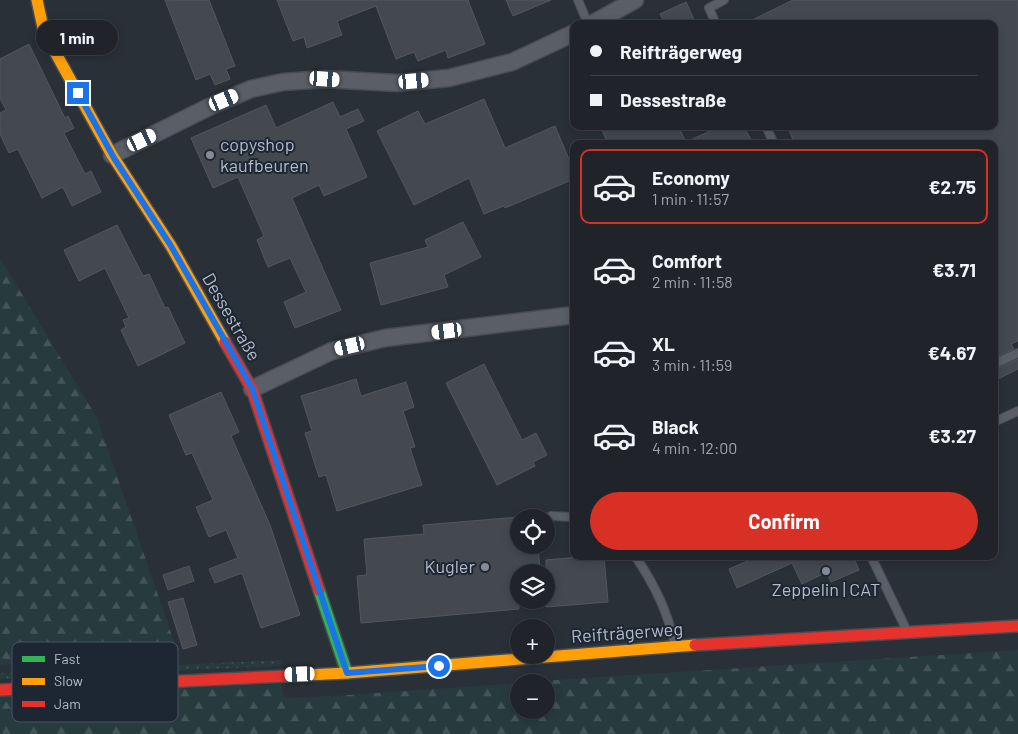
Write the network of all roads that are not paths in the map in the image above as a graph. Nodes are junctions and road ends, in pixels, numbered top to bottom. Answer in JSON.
{"nodes":[{"id":1,"x":37,"y":0,"type":"edge"},
{"id":2,"x":578,"y":0,"type":"edge"},
{"id":3,"x":635,"y":0,"type":"edge"},
{"id":4,"x":724,"y":0,"type":"edge"},
{"id":5,"x":588,"y":20,"type":"edge"},
{"id":6,"x":598,"y":20,"type":"edge"},
{"id":7,"x":714,"y":20,"type":"edge"},
{"id":8,"x":570,"y":35,"type":"edge"},
{"id":9,"x":112,"y":155,"type":"junction"},
{"id":10,"x":570,"y":315,"type":"edge"},
{"id":11,"x":1018,"y":352,"type":"edge"},
{"id":12,"x":998,"y":362,"type":"edge"},
{"id":13,"x":252,"y":388,"type":"junction"},
{"id":14,"x":1018,"y":411,"type":"edge"},
{"id":15,"x":998,"y":420,"type":"edge"},
{"id":16,"x":555,"y":516,"type":"edge"},
{"id":17,"x":570,"y":517,"type":"edge"},
{"id":18,"x":638,"y":560,"type":"edge"},
{"id":19,"x":873,"y":560,"type":"edge"},
{"id":20,"x":1018,"y":626,"type":"edge"},
{"id":21,"x":908,"y":633,"type":"junction"},
{"id":22,"x":676,"y":646,"type":"junction"},
{"id":23,"x":347,"y":673,"type":"junction"},
{"id":24,"x":178,"y":681,"type":"edge"}],
"edges":[{"from":1,"to":9,"type":"street","name":"Dessestraße"},
{"from":2,"to":5,"type":"lane"},
{"from":3,"to":6,"type":"street"},
{"from":4,"to":7,"type":"lane"},
{"from":8,"to":9,"type":"street"},
{"from":9,"to":13,"type":"street","name":"Dessestraße"},
{"from":10,"to":13,"type":"street"},
{"from":11,"to":12,"type":"lane"},
{"from":13,"to":23,"type":"street","name":"Dessestraße"},
{"from":14,"to":15,"type":"lane"},
{"from":16,"to":17,"type":"lane"},
{"from":18,"to":22,"type":"lane"},
{"from":19,"to":21,"type":"lane"},
{"from":20,"to":21,"type":"street","name":"Reifträgerweg"},
{"from":21,"to":22,"type":"street","name":"Reifträgerweg"},
{"from":22,"to":23,"type":"street","name":"Reifträgerweg"},
{"from":23,"to":24,"type":"street","name":"Reifträgerweg"}]}
